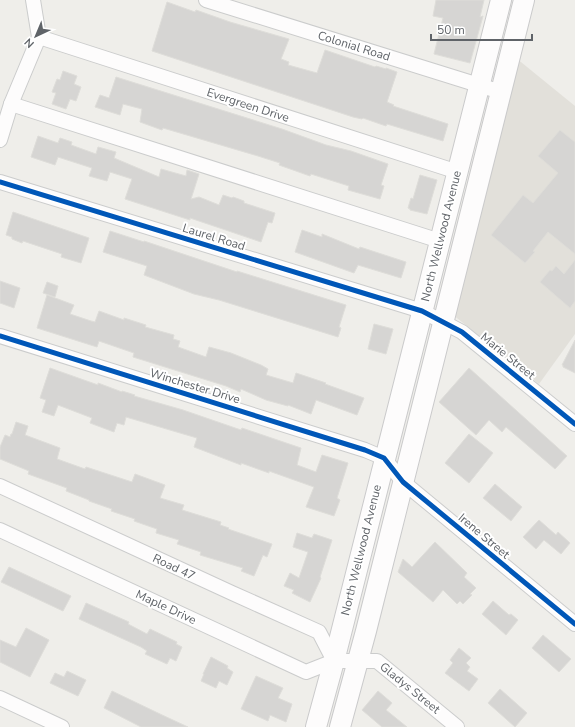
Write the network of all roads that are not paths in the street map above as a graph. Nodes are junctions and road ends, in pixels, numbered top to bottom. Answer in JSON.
{"nodes":[{"id":1,"x":33,"y":0,"type":"edge"},
{"id":2,"x":206,"y":0,"type":"edge"},
{"id":3,"x":501,"y":0,"type":"edge"},
{"id":4,"x":524,"y":0,"type":"edge"},
{"id":5,"x":39,"y":37,"type":"junction"},
{"id":6,"x":479,"y":86,"type":"junction"},
{"id":7,"x":501,"y":92,"type":"junction"},
{"id":8,"x":11,"y":104,"type":"junction"},
{"id":9,"x":0,"y":140,"type":"edge"},
{"id":10,"x":458,"y":172,"type":"junction"},
{"id":11,"x":0,"y":182,"type":"edge"},
{"id":12,"x":440,"y":241,"type":"junction"},
{"id":13,"x":422,"y":311,"type":"junction"},
{"id":14,"x":443,"y":322,"type":"junction"},
{"id":15,"x":0,"y":336,"type":"edge"},
{"id":16,"x":575,"y":424,"type":"edge"},
{"id":17,"x":384,"y":458,"type":"junction"},
{"id":18,"x":403,"y":482,"type":"junction"},
{"id":19,"x":0,"y":486,"type":"edge"},
{"id":20,"x":0,"y":530,"type":"edge"},
{"id":21,"x":575,"y":624,"type":"edge"},
{"id":22,"x":334,"y":661,"type":"junction"},
{"id":23,"x":358,"y":661,"type":"junction"},
{"id":24,"x":0,"y":698,"type":"edge"},
{"id":25,"x":62,"y":727,"type":"edge"},
{"id":26,"x":316,"y":727,"type":"edge"},
{"id":27,"x":340,"y":727,"type":"edge"},
{"id":28,"x":457,"y":727,"type":"edge"}],
"edges":[{"from":1,"to":5,"type":"street"},
{"from":2,"to":6,"type":"street","name":"Colonial Road"},
{"from":3,"to":6,"type":"main road","name":"North Wellwood Avenue"},
{"from":4,"to":7,"type":"main road"},
{"from":5,"to":8,"type":"street"},
{"from":5,"to":10,"type":"street","name":"Evergreen Drive"},
{"from":6,"to":7,"type":"street","name":"Colonial Road"},
{"from":6,"to":10,"type":"main road","name":"North Wellwood Avenue"},
{"from":7,"to":14,"type":"main road"},
{"from":8,"to":9,"type":"street"},
{"from":8,"to":12,"type":"street"},
{"from":10,"to":12,"type":"main road","name":"North Wellwood Avenue"},
{"from":11,"to":13,"type":"street","name":"Laurel Road"},
{"from":12,"to":13,"type":"main road","name":"North Wellwood Avenue"},
{"from":13,"to":14,"type":"street","name":"Marie Street"},
{"from":13,"to":17,"type":"main road","name":"North Wellwood Avenue"},
{"from":14,"to":16,"type":"street","name":"Marie Street"},
{"from":14,"to":18,"type":"main road"},
{"from":15,"to":17,"type":"street","name":"Winchester Drive"},
{"from":17,"to":18,"type":"street","name":"Irene Street"},
{"from":17,"to":22,"type":"main road","name":"North Wellwood Avenue"},
{"from":18,"to":21,"type":"street","name":"Irene Street"},
{"from":18,"to":23,"type":"main road"},
{"from":19,"to":22,"type":"street","name":"Road 47"},
{"from":20,"to":22,"type":"street","name":"Maple Drive"},
{"from":22,"to":23,"type":"street","name":"Gladys Street"},
{"from":22,"to":26,"type":"main road","name":"North Wellwood Avenue"},
{"from":23,"to":27,"type":"main road"},
{"from":23,"to":28,"type":"street","name":"Gladys Street"},
{"from":24,"to":25,"type":"street"}]}
